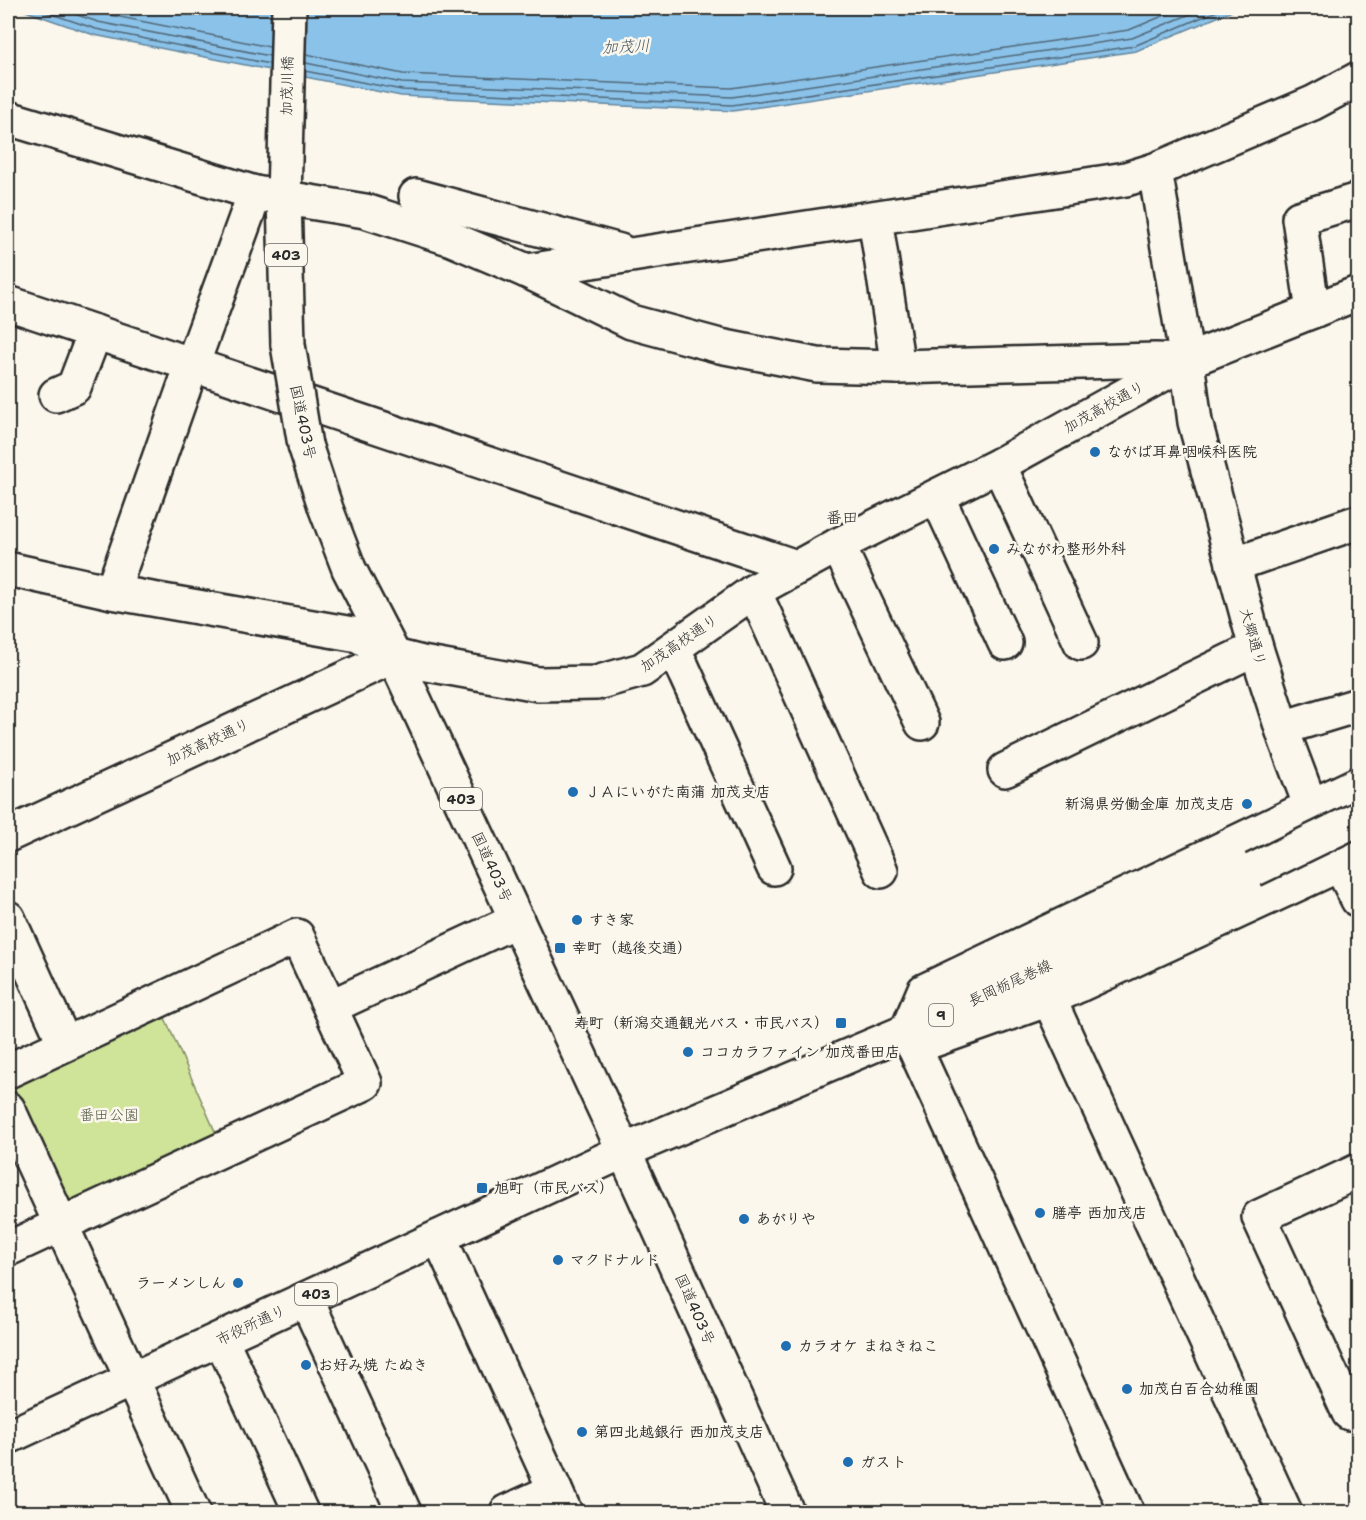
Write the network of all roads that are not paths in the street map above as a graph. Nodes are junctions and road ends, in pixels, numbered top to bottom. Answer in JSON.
{"nodes":[{"id":1,"x":289,"y":8,"type":"edge"},
{"id":2,"x":1359,"y":79,"type":"edge"},
{"id":3,"x":8,"y":118,"type":"edge"},
{"id":4,"x":285,"y":164,"type":"joint"},
{"id":5,"x":1155,"y":170,"type":"junction"},
{"id":6,"x":270,"y":196,"type":"junction"},
{"id":7,"x":416,"y":196,"type":"dead end"},
{"id":8,"x":1359,"y":200,"type":"edge"},
{"id":9,"x":875,"y":218,"type":"junction"},
{"id":10,"x":631,"y":254,"type":"junction"},
{"id":11,"x":527,"y":271,"type":"junction"},
{"id":12,"x":1359,"y":293,"type":"edge"},
{"id":13,"x":8,"y":303,"type":"edge"},
{"id":14,"x":1313,"y":311,"type":"junction"},
{"id":15,"x":95,"y":332,"type":"junction"},
{"id":16,"x":1187,"y":361,"type":"junction"},
{"id":17,"x":192,"y":364,"type":"junction"},
{"id":18,"x":898,"y":367,"type":"junction"},
{"id":19,"x":56,"y":395,"type":"dead end"},
{"id":20,"x":999,"y":465,"type":"junction"},
{"id":21,"x":937,"y":496,"type":"junction"},
{"id":22,"x":1359,"y":522,"type":"edge"},
{"id":23,"x":838,"y":545,"type":"junction"},
{"id":24,"x":1233,"y":565,"type":"junction"},
{"id":25,"x":796,"y":567,"type":"junction"},
{"id":26,"x":8,"y":569,"type":"edge"},
{"id":27,"x":754,"y":591,"type":"junction"},
{"id":28,"x":112,"y":592,"type":"junction"},
{"id":29,"x":1005,"y":643,"type":"dead end"},
{"id":30,"x":1081,"y":644,"type":"dead end"},
{"id":31,"x":1256,"y":648,"type":"junction"},
{"id":32,"x":674,"y":649,"type":"junction"},
{"id":33,"x":394,"y":656,"type":"junction"},
{"id":34,"x":1359,"y":705,"type":"edge"},
{"id":35,"x":922,"y":723,"type":"dead end"},
{"id":36,"x":1282,"y":728,"type":"junction"},
{"id":37,"x":1005,"y":770,"type":"dead end"},
{"id":38,"x":1359,"y":784,"type":"edge"},
{"id":39,"x":1311,"y":807,"type":"junction"},
{"id":40,"x":1359,"y":819,"type":"edge"},
{"id":41,"x":8,"y":835,"type":"edge"},
{"id":42,"x":1350,"y":861,"type":"edge"},
{"id":43,"x":774,"y":868,"type":"dead end"},
{"id":44,"x":881,"y":871,"type":"dead end"},
{"id":45,"x":1359,"y":900,"type":"edge"},
{"id":46,"x":8,"y":918,"type":"edge"},
{"id":47,"x":517,"y":920,"type":"junction"},
{"id":48,"x":1049,"y":999,"type":"junction"},
{"id":49,"x":330,"y":1007,"type":"junction"},
{"id":50,"x":910,"y":1039,"type":"junction"},
{"id":51,"x":65,"y":1044,"type":"junction"},
{"id":52,"x":8,"y":1071,"type":"edge"},
{"id":53,"x":8,"y":1109,"type":"edge"},
{"id":54,"x":624,"y":1151,"type":"junction"},
{"id":55,"x":1359,"y":1171,"type":"edge"},
{"id":56,"x":60,"y":1224,"type":"junction"},
{"id":57,"x":439,"y":1237,"type":"junction"},
{"id":58,"x":8,"y":1249,"type":"edge"},
{"id":59,"x":306,"y":1299,"type":"junction"},
{"id":60,"x":221,"y":1338,"type":"junction"},
{"id":61,"x":132,"y":1380,"type":"junction"},
{"id":62,"x":1349,"y":1413,"type":"dead end"},
{"id":63,"x":8,"y":1437,"type":"edge"},
{"id":64,"x":560,"y":1501,"type":"edge"},
{"id":65,"x":193,"y":1512,"type":"edge"},
{"id":66,"x":301,"y":1512,"type":"edge"},
{"id":67,"x":404,"y":1512,"type":"edge"},
{"id":68,"x":507,"y":1512,"type":"edge"},
{"id":69,"x":787,"y":1512,"type":"edge"},
{"id":70,"x":1127,"y":1512,"type":"edge"},
{"id":71,"x":1285,"y":1512,"type":"edge"}],
"edges":[{"from":1,"to":4,"type":"main road","name":"加茂川橋","number":"403"},
{"from":2,"to":5,"type":"main road"},
{"from":3,"to":6,"type":"main road"},
{"from":4,"to":6,"type":"main road","name":"国道403号","number":"403"},
{"from":5,"to":9,"type":"main road"},
{"from":5,"to":16,"type":"main road","name":"大郷通り"},
{"from":6,"to":11,"type":"main road"},
{"from":6,"to":17,"type":"main road"},
{"from":6,"to":33,"type":"main road","name":"国道403号","number":"403","bridge":true},
{"from":7,"to":10,"type":"main road"},
{"from":8,"to":14,"type":"main road"},
{"from":9,"to":10,"type":"main road"},
{"from":9,"to":18,"type":"main road"},
{"from":10,"to":11,"type":"main road"},
{"from":11,"to":18,"type":"main road"},
{"from":12,"to":14,"type":"main road","name":"加茂高校通り"},
{"from":13,"to":15,"type":"main road"},
{"from":14,"to":16,"type":"main road","name":"加茂高校通り"},
{"from":15,"to":17,"type":"main road"},
{"from":15,"to":19,"type":"main road"},
{"from":16,"to":18,"type":"main road"},
{"from":16,"to":20,"type":"main road","name":"加茂高校通り"},
{"from":16,"to":24,"type":"main road","name":"大郷通り"},
{"from":17,"to":25,"type":"main road"},
{"from":17,"to":28,"type":"main road"},
{"from":20,"to":21,"type":"main road","name":"加茂高校通り"},
{"from":20,"to":30,"type":"main road"},
{"from":21,"to":23,"type":"main road","name":"加茂高校通り"},
{"from":21,"to":29,"type":"main road"},
{"from":22,"to":24,"type":"main road"},
{"from":23,"to":25,"type":"main road","name":"加茂高校通り"},
{"from":23,"to":35,"type":"main road"},
{"from":24,"to":31,"type":"main road","name":"大郷通り"},
{"from":25,"to":27,"type":"main road","name":"加茂高校通り"},
{"from":26,"to":28,"type":"main road"},
{"from":27,"to":32,"type":"main road","name":"加茂高校通り"},
{"from":27,"to":44,"type":"main road"},
{"from":28,"to":33,"type":"main road"},
{"from":31,"to":36,"type":"main road","name":"大郷通り"},
{"from":31,"to":37,"type":"main road"},
{"from":32,"to":33,"type":"main road","name":"加茂高校通り"},
{"from":32,"to":43,"type":"main road"},
{"from":33,"to":41,"type":"main road","name":"加茂高校通り"},
{"from":33,"to":47,"type":"main road","name":"国道403号","number":"403"},
{"from":34,"to":36,"type":"main road"},
{"from":36,"to":39,"type":"main road","name":"大郷通り"},
{"from":38,"to":39,"type":"main road"},
{"from":39,"to":42,"type":"main road","name":"大郷通り"},
{"from":39,"to":50,"type":"main road"},
{"from":40,"to":50,"type":"main road","name":"長岡栃尾巻線","number":"9","bridge":true},
{"from":42,"to":45,"type":"main road","name":"大郷通り"},
{"from":42,"to":48,"type":"main road"},
{"from":46,"to":51,"type":"main road"},
{"from":47,"to":49,"type":"main road"},
{"from":47,"to":54,"type":"main road","name":"国道403号","number":"403"},
{"from":48,"to":50,"type":"main road"},
{"from":48,"to":71,"type":"main road"},
{"from":49,"to":51,"type":"main road"},
{"from":49,"to":56,"type":"main road"},
{"from":50,"to":54,"type":"main road","name":"長岡栃尾巻線","number":"9"},
{"from":50,"to":70,"type":"main road"},
{"from":51,"to":52,"type":"main road"},
{"from":53,"to":56,"type":"main road"},
{"from":54,"to":57,"type":"main road","name":"市役所通り","number":"403"},
{"from":54,"to":69,"type":"main road","name":"国道403号","number":"403"},
{"from":55,"to":62,"type":"main road"},
{"from":56,"to":58,"type":"main road"},
{"from":56,"to":61,"type":"main road"},
{"from":57,"to":59,"type":"main road","name":"市役所通り","number":"403"},
{"from":57,"to":64,"type":"main road"},
{"from":59,"to":60,"type":"main road","name":"市役所通り","number":"403"},
{"from":59,"to":67,"type":"main road"},
{"from":60,"to":61,"type":"main road","name":"市役所通り","number":"403"},
{"from":60,"to":66,"type":"main road"},
{"from":61,"to":63,"type":"main road","name":"市役所通り","number":"403"},
{"from":61,"to":65,"type":"main road"},
{"from":64,"to":68,"type":"main road"}]}
